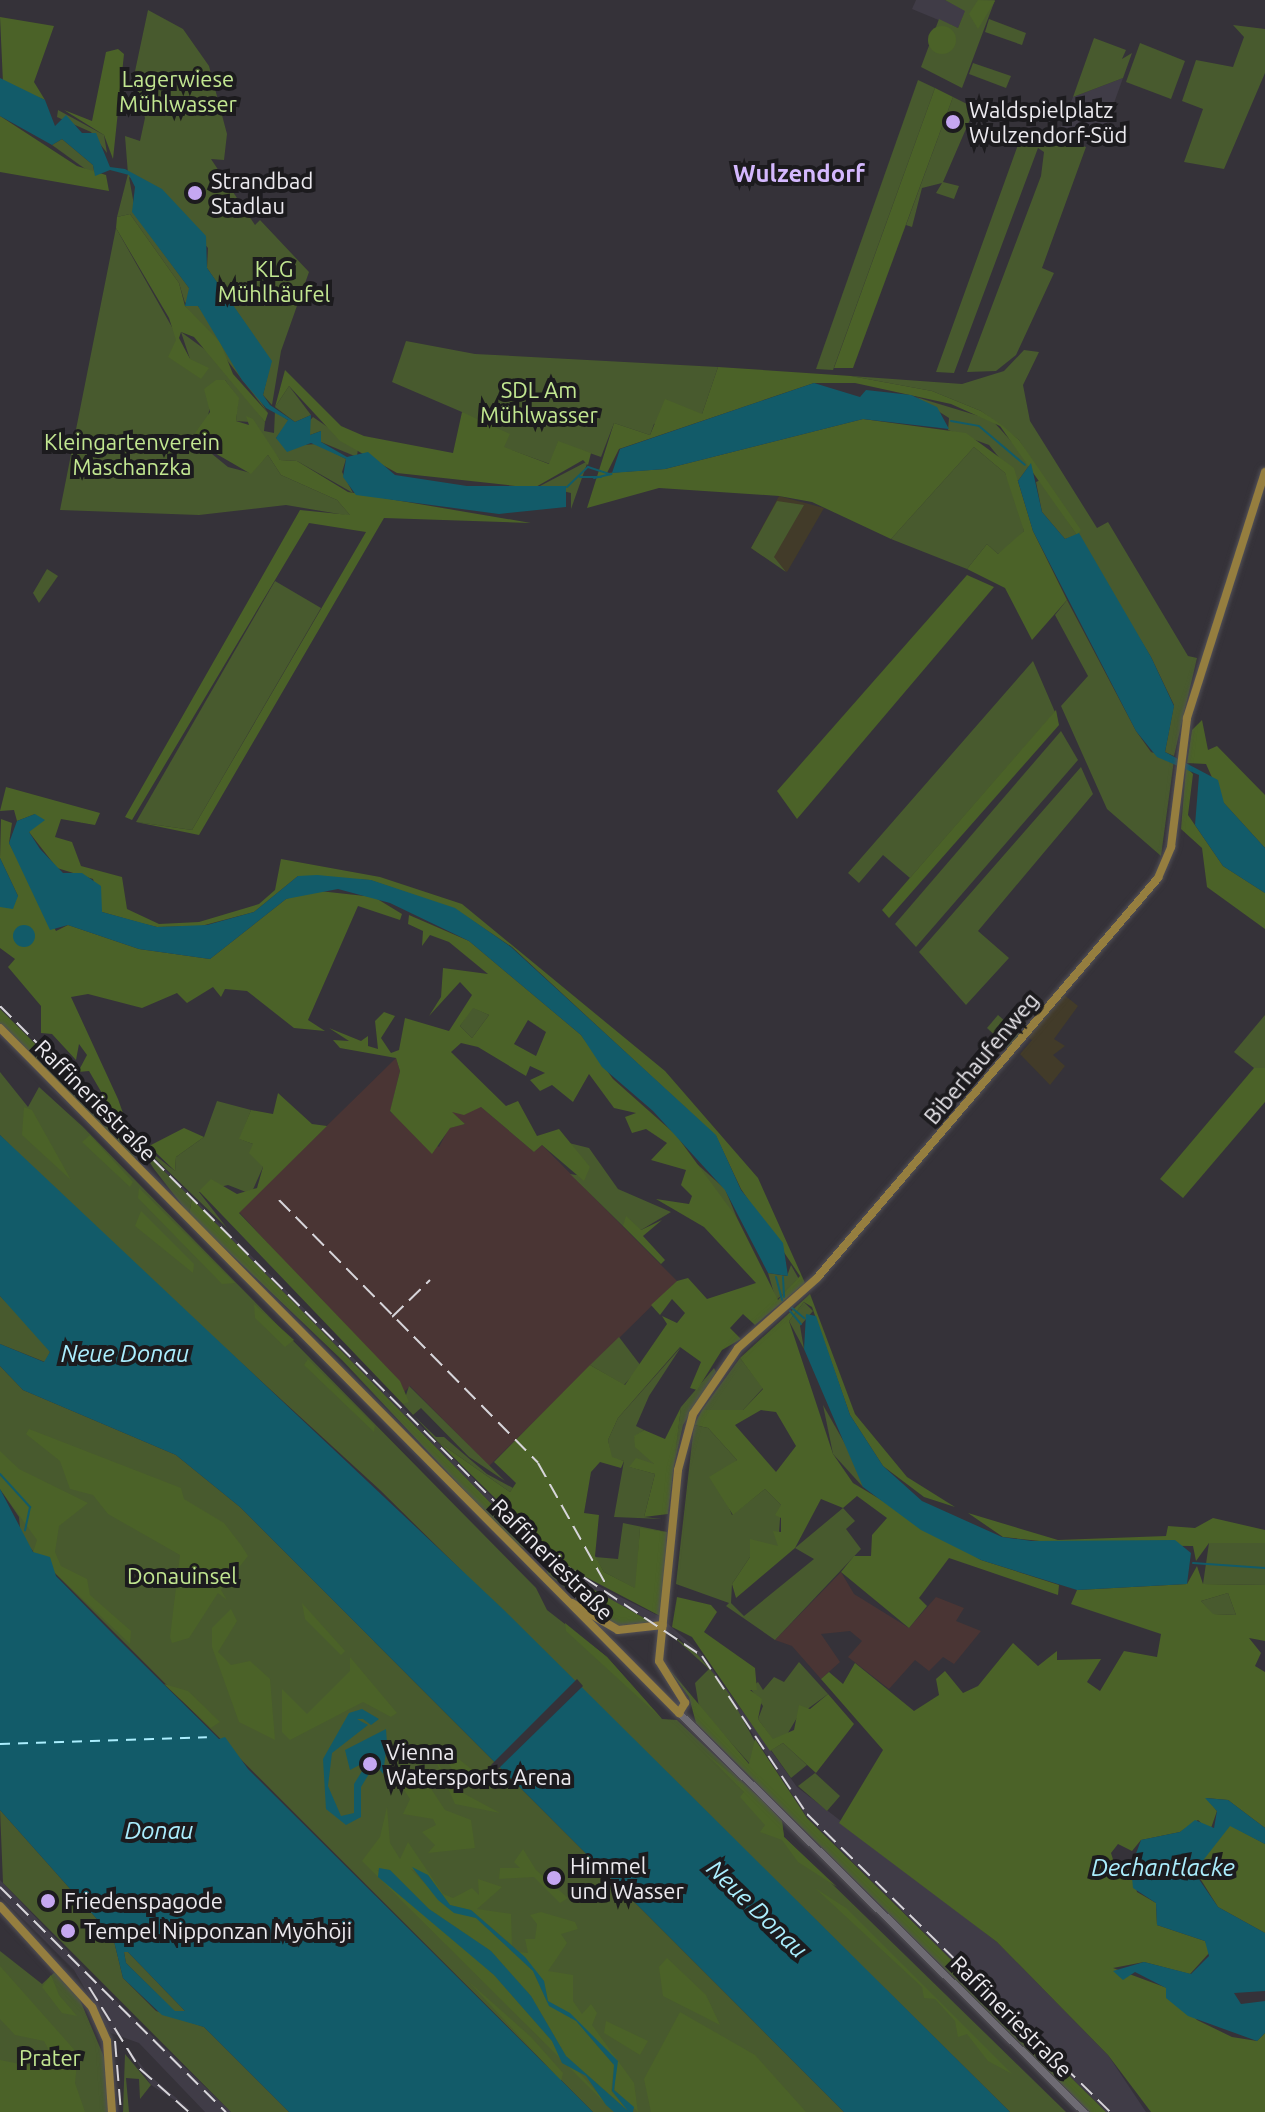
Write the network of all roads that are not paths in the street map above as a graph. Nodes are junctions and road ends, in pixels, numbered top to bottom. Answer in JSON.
{"nodes":[{"id":1,"x":1265,"y":472,"type":"edge"},
{"id":2,"x":0,"y":1028,"type":"edge"},
{"id":3,"x":571,"y":1603,"type":"junction"},
{"id":4,"x":663,"y":1625,"type":"junction"},
{"id":5,"x":679,"y":1713,"type":"junction"},
{"id":6,"x":0,"y":1906,"type":"edge"},
{"id":7,"x":112,"y":2112,"type":"edge"},
{"id":8,"x":1084,"y":2112,"type":"edge"}],
"edges":[{"from":1,"to":4,"type":"main road","name":"Biberhaufenweg"},
{"from":2,"to":3,"type":"main road","name":"Raffineriestraße"},
{"from":3,"to":4,"type":"main road"},
{"from":3,"to":5,"type":"main road","name":"Raffineriestraße"},
{"from":4,"to":5,"type":"main road","name":"Biberhaufenweg"},
{"from":5,"to":8,"type":"street","name":"Raffineriestraße"},
{"from":6,"to":7,"type":"main road"}]}
